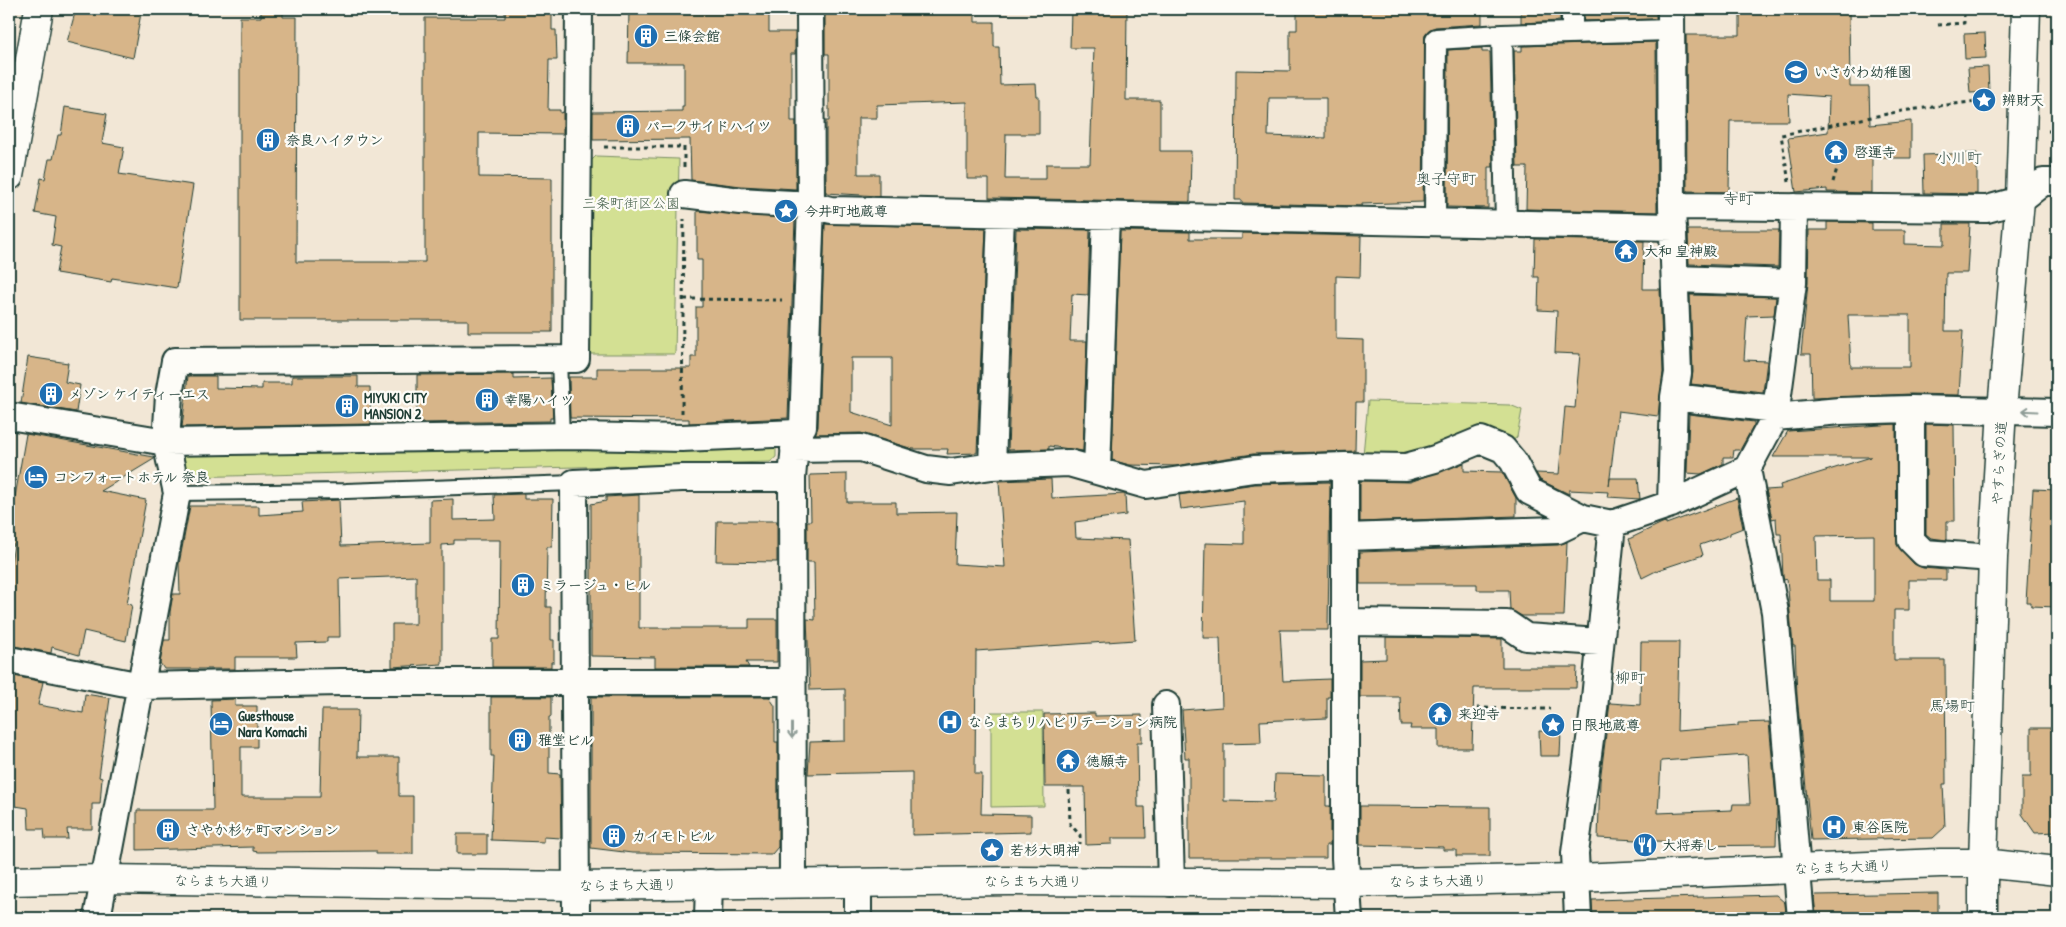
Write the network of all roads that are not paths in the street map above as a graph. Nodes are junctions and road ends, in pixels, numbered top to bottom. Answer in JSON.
{"nodes":[{"id":1,"x":39,"y":9,"type":"edge"},
{"id":2,"x":579,"y":9,"type":"edge"},
{"id":3,"x":810,"y":9,"type":"edge"},
{"id":4,"x":1572,"y":9,"type":"edge"},
{"id":5,"x":2026,"y":9,"type":"edge"},
{"id":6,"x":1671,"y":19,"type":"edge"},
{"id":7,"x":1572,"y":32,"type":"junction"},
{"id":8,"x":1502,"y":35,"type":"junction"},
{"id":9,"x":9,"y":176,"type":"edge"},
{"id":10,"x":2057,"y":182,"type":"edge"},
{"id":11,"x":684,"y":194,"type":"road end"},
{"id":12,"x":2020,"y":200,"type":"junction"},
{"id":13,"x":811,"y":205,"type":"junction"},
{"id":14,"x":1794,"y":207,"type":"junction"},
{"id":15,"x":1000,"y":215,"type":"junction"},
{"id":16,"x":1106,"y":215,"type":"junction"},
{"id":17,"x":1672,"y":216,"type":"junction"},
{"id":18,"x":1435,"y":222,"type":"junction"},
{"id":19,"x":1506,"y":224,"type":"junction"},
{"id":20,"x":1675,"y":279,"type":"junction"},
{"id":21,"x":1793,"y":284,"type":"junction"},
{"id":22,"x":558,"y":360,"type":"junction"},
{"id":23,"x":1674,"y":397,"type":"junction"},
{"id":24,"x":1911,"y":410,"type":"junction"},
{"id":25,"x":2002,"y":410,"type":"junction"},
{"id":26,"x":2057,"y":412,"type":"edge"},
{"id":27,"x":1775,"y":413,"type":"junction"},
{"id":28,"x":9,"y":416,"type":"edge"},
{"id":29,"x":562,"y":436,"type":"junction"},
{"id":30,"x":795,"y":441,"type":"junction"},
{"id":31,"x":166,"y":442,"type":"junction"},
{"id":32,"x":992,"y":466,"type":"junction"},
{"id":33,"x":1345,"y":466,"type":"junction"},
{"id":34,"x":1747,"y":469,"type":"junction"},
{"id":35,"x":1097,"y":470,"type":"junction"},
{"id":36,"x":792,"y":478,"type":"junction"},
{"id":37,"x":574,"y":483,"type":"junction"},
{"id":38,"x":177,"y":494,"type":"junction"},
{"id":39,"x":1671,"y":504,"type":"junction"},
{"id":40,"x":1583,"y":518,"type":"junction"},
{"id":41,"x":1612,"y":524,"type":"junction"},
{"id":42,"x":1346,"y":537,"type":"junction"},
{"id":43,"x":1993,"y":558,"type":"junction"},
{"id":44,"x":1346,"y":622,"type":"junction"},
{"id":45,"x":1599,"y":642,"type":"junction"},
{"id":46,"x":9,"y":660,"type":"edge"},
{"id":47,"x":576,"y":682,"type":"junction"},
{"id":48,"x":792,"y":682,"type":"junction"},
{"id":49,"x":141,"y":686,"type":"junction"},
{"id":50,"x":1166,"y":705,"type":"dead end"},
{"id":51,"x":1983,"y":863,"type":"junction"},
{"id":52,"x":1795,"y":868,"type":"junction"},
{"id":53,"x":2057,"y":871,"type":"edge"},
{"id":54,"x":1578,"y":878,"type":"junction"},
{"id":55,"x":104,"y":879,"type":"junction"},
{"id":56,"x":9,"y":882,"type":"edge"},
{"id":57,"x":709,"y":883,"type":"junction"},
{"id":58,"x":793,"y":883,"type":"junction"},
{"id":59,"x":858,"y":883,"type":"junction"},
{"id":60,"x":1171,"y":883,"type":"junction"},
{"id":61,"x":1348,"y":883,"type":"junction"},
{"id":62,"x":576,"y":886,"type":"junction"},
{"id":63,"x":97,"y":918,"type":"edge"},
{"id":64,"x":576,"y":918,"type":"edge"},
{"id":65,"x":708,"y":918,"type":"edge"},
{"id":66,"x":858,"y":918,"type":"edge"},
{"id":67,"x":1348,"y":918,"type":"edge"},
{"id":68,"x":1578,"y":918,"type":"edge"},
{"id":69,"x":1801,"y":918,"type":"edge"},
{"id":70,"x":1983,"y":918,"type":"edge"}],
"edges":[{"from":1,"to":9,"type":"street"},
{"from":2,"to":22,"type":"street"},
{"from":3,"to":13,"type":"street"},
{"from":4,"to":7,"type":"street"},
{"from":5,"to":12,"type":"street","name":"やすらぎの道"},
{"from":6,"to":7,"type":"street"},
{"from":6,"to":17,"type":"street"},
{"from":7,"to":8,"type":"street"},
{"from":8,"to":18,"type":"street"},
{"from":8,"to":19,"type":"street"},
{"from":10,"to":12,"type":"street"},
{"from":11,"to":13,"type":"street"},
{"from":12,"to":14,"type":"street"},
{"from":12,"to":25,"type":"street","name":"やすらぎの道"},
{"from":13,"to":15,"type":"street"},
{"from":13,"to":30,"type":"street"},
{"from":14,"to":17,"type":"street"},
{"from":14,"to":21,"type":"street"},
{"from":15,"to":16,"type":"street"},
{"from":15,"to":32,"type":"street"},
{"from":16,"to":18,"type":"street"},
{"from":16,"to":35,"type":"street"},
{"from":17,"to":19,"type":"street"},
{"from":17,"to":20,"type":"street"},
{"from":18,"to":19,"type":"street"},
{"from":20,"to":21,"type":"street"},
{"from":20,"to":23,"type":"street"},
{"from":21,"to":27,"type":"street"},
{"from":22,"to":29,"type":"lane"},
{"from":22,"to":31,"type":"street"},
{"from":23,"to":27,"type":"street"},
{"from":23,"to":39,"type":"street"},
{"from":24,"to":25,"type":"street"},
{"from":24,"to":27,"type":"street"},
{"from":24,"to":43,"type":"street"},
{"from":26,"to":25,"type":"street","one_way":true},
{"from":25,"to":43,"type":"street","name":"やすらぎの道"},
{"from":27,"to":34,"type":"street"},
{"from":28,"to":31,"type":"street"},
{"from":29,"to":30,"type":"street"},
{"from":29,"to":31,"type":"street"},
{"from":30,"to":32,"type":"street"},
{"from":30,"to":36,"type":"street"},
{"from":31,"to":38,"type":"street"},
{"from":32,"to":35,"type":"street"},
{"from":33,"to":35,"type":"street"},
{"from":33,"to":40,"type":"street"},
{"from":33,"to":42,"type":"street"},
{"from":34,"to":39,"type":"street"},
{"from":34,"to":52,"type":"street"},
{"from":36,"to":37,"type":"street"},
{"from":36,"to":48,"type":"street"},
{"from":37,"to":38,"type":"lane"},
{"from":37,"to":47,"type":"street"},
{"from":38,"to":49,"type":"street"},
{"from":39,"to":41,"type":"street"},
{"from":40,"to":41,"type":"street"},
{"from":40,"to":42,"type":"street"},
{"from":41,"to":45,"type":"street"},
{"from":42,"to":44,"type":"street"},
{"from":43,"to":51,"type":"street","name":"やすらぎの道"},
{"from":44,"to":45,"type":"street"},
{"from":44,"to":61,"type":"street"},
{"from":45,"to":54,"type":"street"},
{"from":46,"to":49,"type":"street"},
{"from":47,"to":48,"type":"street"},
{"from":47,"to":49,"type":"street"},
{"from":47,"to":62,"type":"street"},
{"from":48,"to":58,"type":"street","one_way":true},
{"from":49,"to":55,"type":"street"},
{"from":50,"to":60,"type":"street"},
{"from":51,"to":52,"type":"street","name":"ならまち大通り"},
{"from":51,"to":53,"type":"street","name":"ならまち大通り"},
{"from":51,"to":70,"type":"street","name":"やすらぎの道"},
{"from":52,"to":54,"type":"street","name":"ならまち大通り"},
{"from":52,"to":69,"type":"street"},
{"from":54,"to":61,"type":"street","name":"ならまち大通り"},
{"from":54,"to":68,"type":"street"},
{"from":55,"to":56,"type":"street","name":"ならまち大通り"},
{"from":55,"to":62,"type":"street","name":"ならまち大通り"},
{"from":55,"to":63,"type":"street"},
{"from":57,"to":58,"type":"street","name":"ならまち大通り"},
{"from":57,"to":62,"type":"street","name":"ならまち大通り"},
{"from":57,"to":65,"type":"street"},
{"from":58,"to":59,"type":"street","name":"ならまち大通り"},
{"from":59,"to":60,"type":"street","name":"ならまち大通り"},
{"from":59,"to":66,"type":"street"},
{"from":60,"to":61,"type":"street","name":"ならまち大通り"},
{"from":61,"to":67,"type":"street"},
{"from":62,"to":64,"type":"street"}]}
